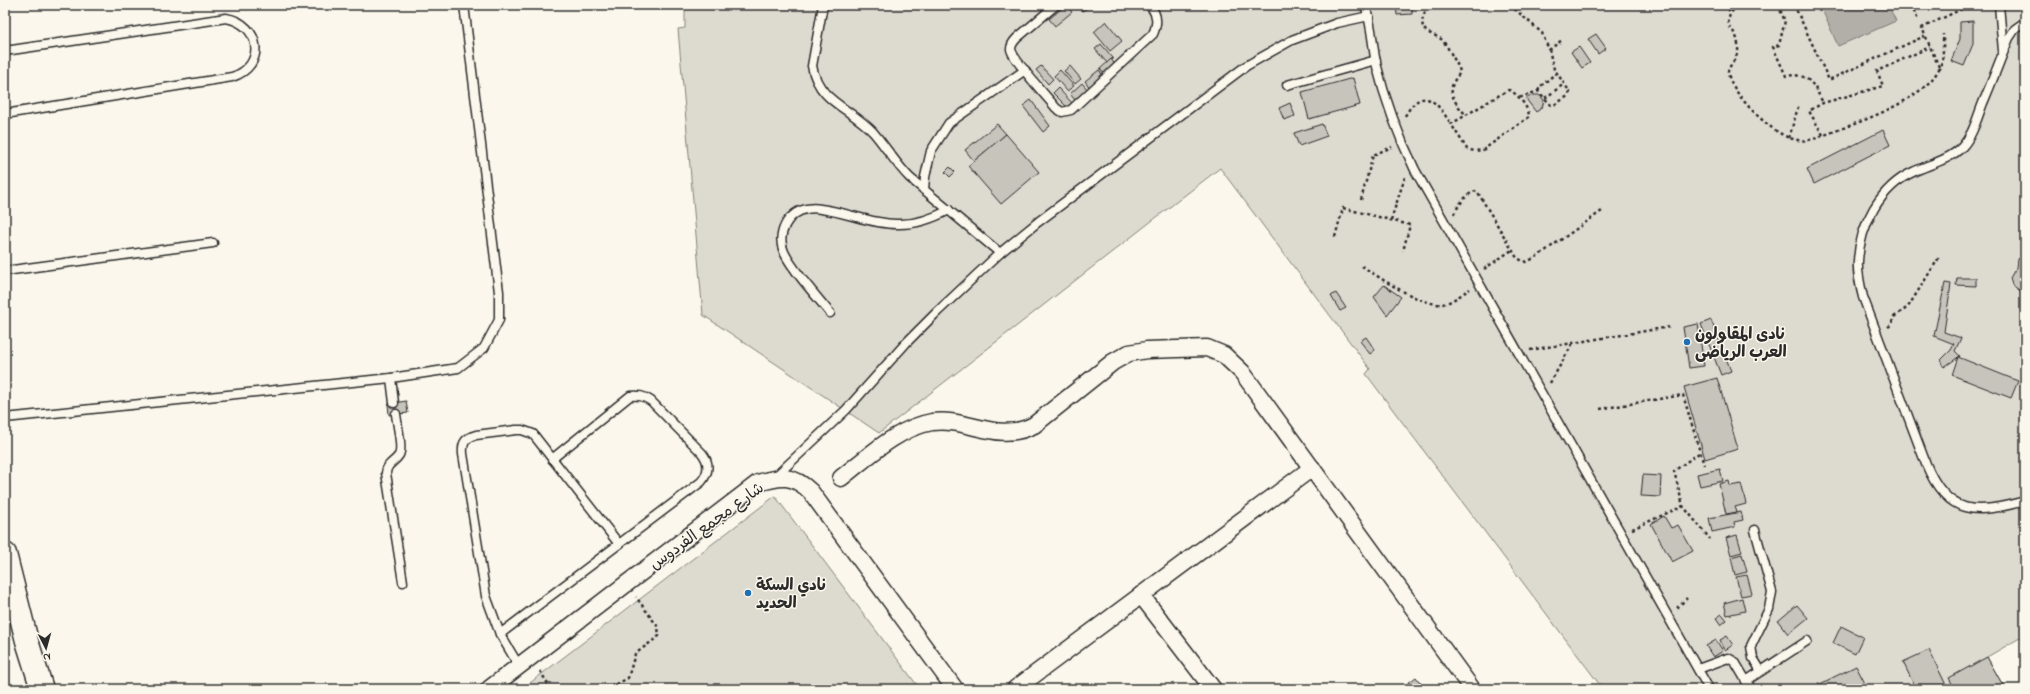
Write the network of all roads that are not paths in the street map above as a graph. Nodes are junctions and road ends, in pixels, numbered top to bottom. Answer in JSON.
{"nodes":[{"id":1,"x":464,"y":5,"type":"edge"},
{"id":2,"x":822,"y":5,"type":"edge"},
{"id":3,"x":1056,"y":5,"type":"edge"},
{"id":4,"x":1149,"y":5,"type":"edge"},
{"id":5,"x":1365,"y":5,"type":"edge"},
{"id":6,"x":1372,"y":5,"type":"edge"},
{"id":7,"x":1999,"y":5,"type":"edge"},
{"id":8,"x":1369,"y":16,"type":"junction"},
{"id":9,"x":2025,"y":22,"type":"edge"},
{"id":10,"x":5,"y":51,"type":"edge"},
{"id":11,"x":2003,"y":51,"type":"junction"},
{"id":12,"x":1376,"y":60,"type":"junction"},
{"id":13,"x":1025,"y":70,"type":"junction"},
{"id":14,"x":1287,"y":85,"type":"dead end"},
{"id":15,"x":5,"y":114,"type":"edge"},
{"id":16,"x":924,"y":190,"type":"junction"},
{"id":17,"x":948,"y":210,"type":"junction"},
{"id":18,"x":214,"y":243,"type":"dead end"},
{"id":19,"x":1000,"y":253,"type":"junction"},
{"id":20,"x":5,"y":271,"type":"edge"},
{"id":21,"x":830,"y":313,"type":"dead end"},
{"id":22,"x":391,"y":378,"type":"junction"},
{"id":23,"x":394,"y":403,"type":"dead end"},
{"id":24,"x":396,"y":414,"type":"dead end"},
{"id":25,"x":5,"y":418,"type":"edge"},
{"id":26,"x":552,"y":459,"type":"junction"},
{"id":27,"x":1312,"y":468,"type":"junction"},
{"id":28,"x":840,"y":478,"type":"dead end"},
{"id":29,"x":773,"y":479,"type":"junction"},
{"id":30,"x":2025,"y":501,"type":"edge"},
{"id":31,"x":1755,"y":530,"type":"dead end"},
{"id":32,"x":619,"y":544,"type":"junction"},
{"id":33,"x":5,"y":554,"type":"edge"},
{"id":34,"x":403,"y":582,"type":"dead end"},
{"id":35,"x":1141,"y":595,"type":"junction"},
{"id":36,"x":500,"y":634,"type":"junction"},
{"id":37,"x":1807,"y":641,"type":"dead end"},
{"id":38,"x":525,"y":662,"type":"junction"},
{"id":39,"x":1698,"y":669,"type":"junction"},
{"id":40,"x":1761,"y":671,"type":"junction"},
{"id":41,"x":1746,"y":681,"type":"junction"},
{"id":42,"x":42,"y":689,"type":"edge"},
{"id":43,"x":489,"y":689,"type":"edge"},
{"id":44,"x":955,"y":689,"type":"edge"},
{"id":45,"x":1015,"y":689,"type":"edge"},
{"id":46,"x":1213,"y":689,"type":"edge"},
{"id":47,"x":1472,"y":689,"type":"edge"},
{"id":48,"x":1709,"y":689,"type":"edge"},
{"id":49,"x":1751,"y":689,"type":"edge"}],
"edges":[{"from":1,"to":22,"type":"lane"},
{"from":2,"to":16,"type":"lane"},
{"from":3,"to":13,"type":"lane"},
{"from":4,"to":13,"type":"lane"},
{"from":5,"to":8,"type":"lane"},
{"from":6,"to":8,"type":"lane"},
{"from":7,"to":11,"type":"lane"},
{"from":8,"to":12,"type":"lane"},
{"from":8,"to":19,"type":"lane"},
{"from":9,"to":11,"type":"lane"},
{"from":10,"to":15,"type":"lane"},
{"from":11,"to":30,"type":"lane"},
{"from":12,"to":14,"type":"lane"},
{"from":12,"to":39,"type":"lane"},
{"from":13,"to":16,"type":"lane"},
{"from":16,"to":17,"type":"lane"},
{"from":17,"to":19,"type":"lane"},
{"from":17,"to":21,"type":"lane"},
{"from":18,"to":20,"type":"lane"},
{"from":19,"to":29,"type":"lane"},
{"from":22,"to":23,"type":"lane"},
{"from":22,"to":25,"type":"lane"},
{"from":24,"to":34,"type":"lane"},
{"from":26,"to":32,"type":"lane"},
{"from":26,"to":32,"type":"lane"},
{"from":26,"to":36,"type":"lane"},
{"from":27,"to":28,"type":"street"},
{"from":27,"to":35,"type":"street"},
{"from":27,"to":47,"type":"street"},
{"from":29,"to":38,"type":"street","name":"شارع مجمع الفردوس"},
{"from":29,"to":44,"type":"street","name":"شارع مجمع الفردوس"},
{"from":31,"to":40,"type":"lane"},
{"from":32,"to":36,"type":"lane"},
{"from":33,"to":42,"type":"highway"},
{"from":35,"to":45,"type":"street"},
{"from":35,"to":46,"type":"street"},
{"from":36,"to":38,"type":"lane"},
{"from":37,"to":40,"type":"lane"},
{"from":38,"to":43,"type":"street","name":"شارع مجمع الفردوس"},
{"from":39,"to":41,"type":"lane"},
{"from":39,"to":48,"type":"lane"},
{"from":40,"to":41,"type":"lane"},
{"from":41,"to":49,"type":"lane"}]}
